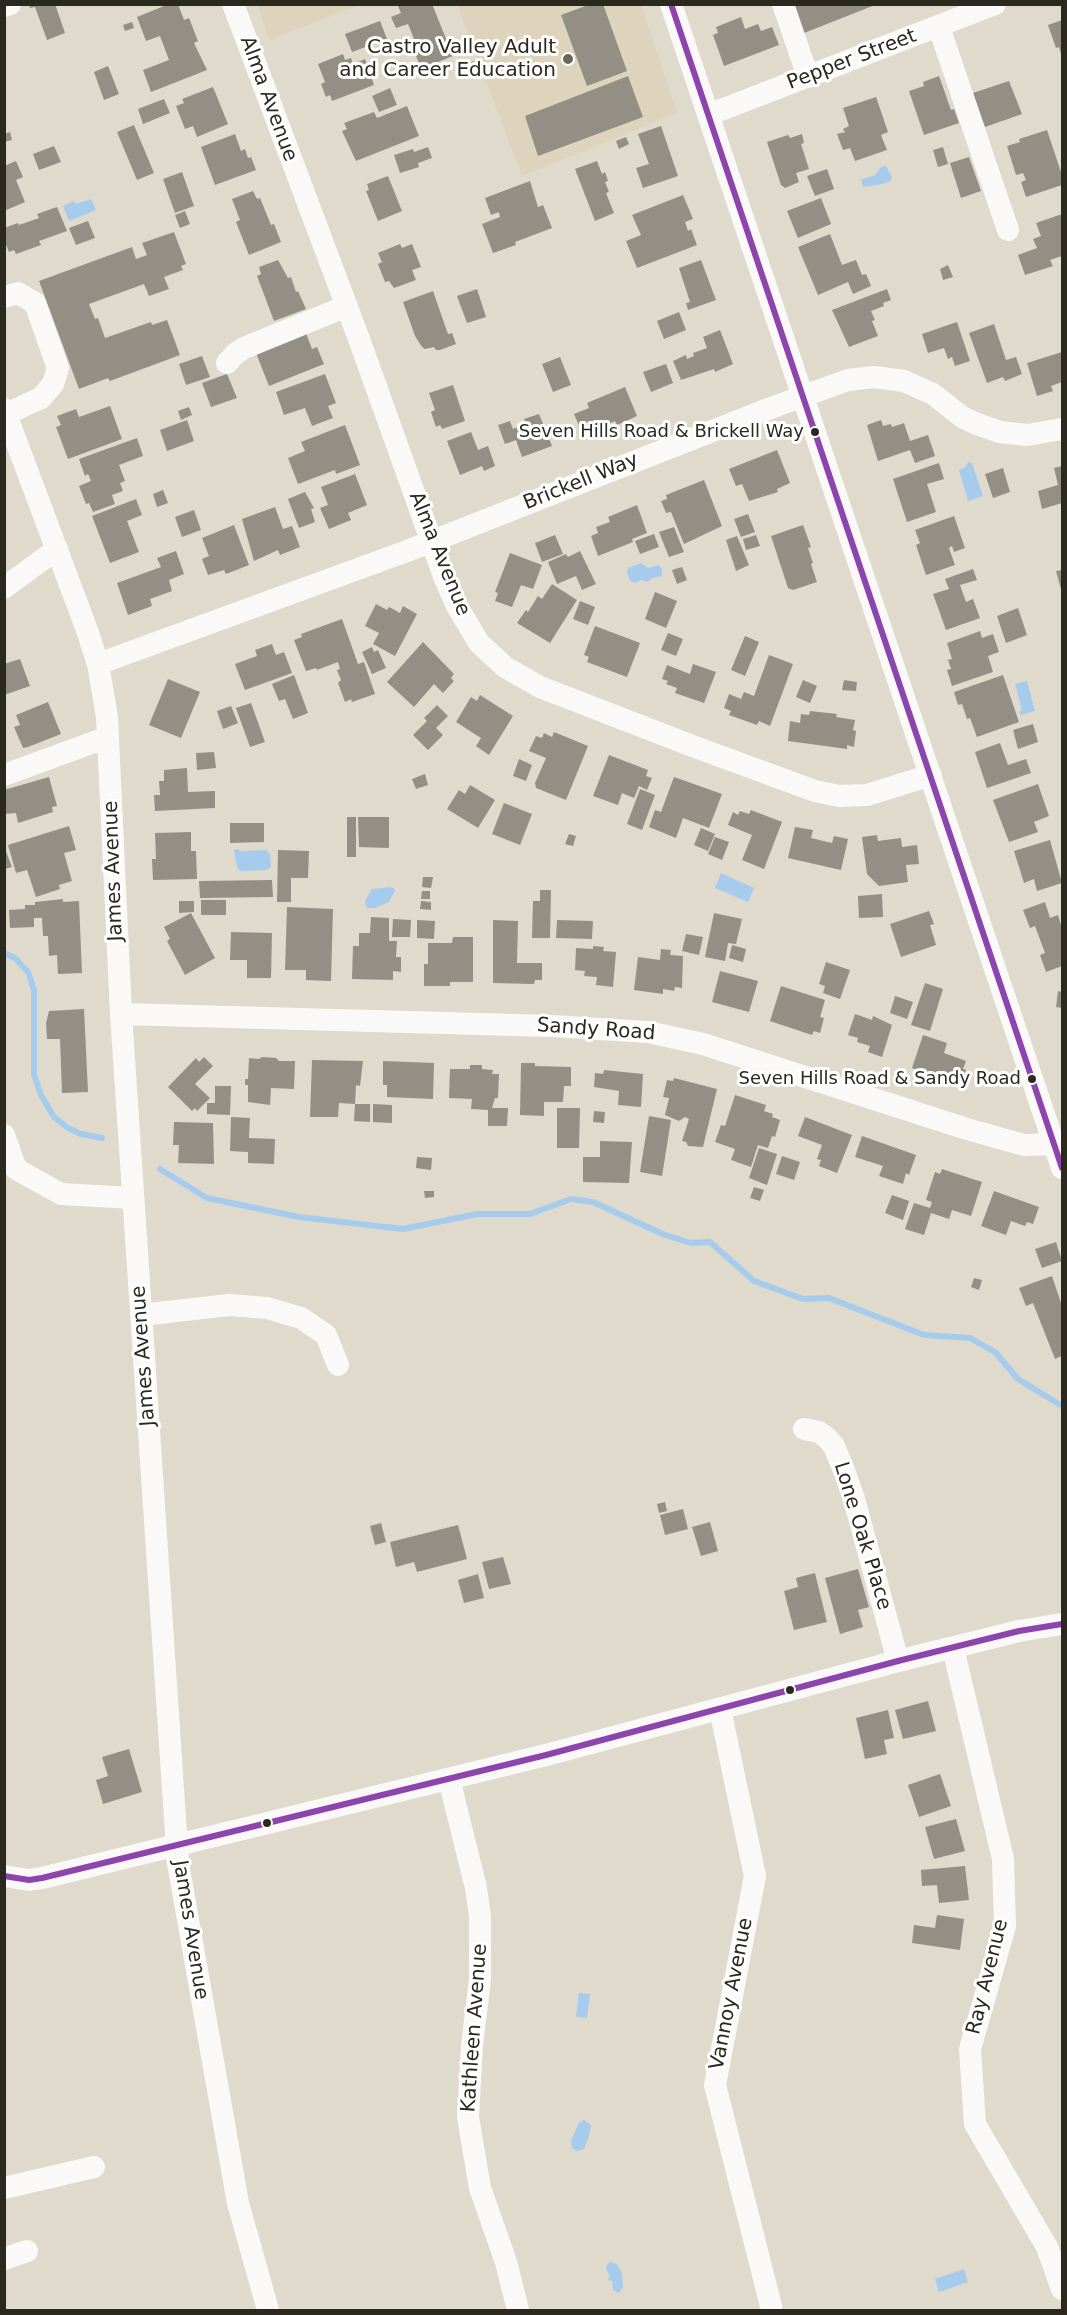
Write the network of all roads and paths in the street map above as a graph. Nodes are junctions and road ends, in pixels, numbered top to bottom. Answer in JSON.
{"nodes":[{"id":1,"x":10,"y":4,"type":"edge"},
{"id":2,"x":233,"y":4,"type":"edge"},
{"id":3,"x":671,"y":4,"type":"edge"},
{"id":4,"x":783,"y":4,"type":"edge"},
{"id":5,"x":995,"y":4,"type":"edge"},
{"id":6,"x":4,"y":6,"type":"edge"},
{"id":7,"x":964,"y":10,"type":"edge"},
{"id":8,"x":939,"y":27,"type":"junction"},
{"id":9,"x":808,"y":77,"type":"junction"},
{"id":10,"x":708,"y":116,"type":"junction"},
{"id":11,"x":1008,"y":230,"type":"dead end"},
{"id":12,"x":4,"y":297,"type":"edge"},
{"id":13,"x":346,"y":306,"type":"junction"},
{"id":14,"x":227,"y":363,"type":"dead end"},
{"id":15,"x":802,"y":395,"type":"junction"},
{"id":16,"x":5,"y":411,"type":"edge"},
{"id":17,"x":1062,"y":429,"type":"edge"},
{"id":18,"x":432,"y":542,"type":"junction"},
{"id":19,"x":57,"y":549,"type":"junction"},
{"id":20,"x":4,"y":588,"type":"edge"},
{"id":21,"x":98,"y":664,"type":"junction"},
{"id":22,"x":108,"y":737,"type":"junction"},
{"id":23,"x":4,"y":775,"type":"edge"},
{"id":24,"x":931,"y":775,"type":"junction"},
{"id":25,"x":121,"y":1014,"type":"junction"},
{"id":26,"x":4,"y":1135,"type":"edge"},
{"id":27,"x":1060,"y":1141,"type":"edge"},
{"id":28,"x":1062,"y":1168,"type":"edge"},
{"id":29,"x":133,"y":1198,"type":"junction"},
{"id":30,"x":141,"y":1315,"type":"junction"},
{"id":31,"x":338,"y":1365,"type":"dead end"},
{"id":32,"x":804,"y":1429,"type":"dead end"},
{"id":33,"x":1062,"y":1624,"type":"edge"},
{"id":34,"x":953,"y":1648,"type":"junction"},
{"id":35,"x":898,"y":1661,"type":"junction"},
{"id":36,"x":720,"y":1709,"type":"junction"},
{"id":37,"x":449,"y":1779,"type":"junction"},
{"id":38,"x":176,"y":1844,"type":"junction"},
{"id":39,"x":4,"y":1876,"type":"edge"},
{"id":40,"x":94,"y":2167,"type":"dead end"},
{"id":41,"x":4,"y":2188,"type":"edge"},
{"id":42,"x":27,"y":2251,"type":"dead end"},
{"id":43,"x":4,"y":2259,"type":"edge"},
{"id":44,"x":1062,"y":2289,"type":"edge"},
{"id":45,"x":268,"y":2310,"type":"edge"},
{"id":46,"x":518,"y":2310,"type":"edge"},
{"id":47,"x":772,"y":2310,"type":"edge"}],
"edges":[{"from":1,"to":6,"type":"street"},
{"from":2,"to":13,"type":"street","name":"Alma Avenue"},
{"from":3,"to":10,"type":"street"},
{"from":4,"to":9,"type":"street"},
{"from":5,"to":7,"type":"street","name":"Pepper Street"},
{"from":7,"to":8,"type":"street","name":"Pepper Street"},
{"from":8,"to":9,"type":"street","name":"Pepper Street"},
{"from":8,"to":11,"type":"street"},
{"from":9,"to":10,"type":"street","name":"Pepper Street"},
{"from":10,"to":15,"type":"street"},
{"from":12,"to":16,"type":"street"},
{"from":13,"to":14,"type":"street"},
{"from":13,"to":18,"type":"street","name":"Alma Avenue"},
{"from":15,"to":17,"type":"street","name":"Brickell Way"},
{"from":15,"to":18,"type":"street","name":"Brickell Way"},
{"from":15,"to":24,"type":"street"},
{"from":16,"to":19,"type":"street","name":"James Avenue"},
{"from":18,"to":21,"type":"street","name":"Brickell Way"},
{"from":18,"to":24,"type":"street","name":"Alma Avenue"},
{"from":19,"to":20,"type":"street"},
{"from":19,"to":21,"type":"street","name":"James Avenue"},
{"from":21,"to":22,"type":"street","name":"James Avenue"},
{"from":22,"to":23,"type":"street"},
{"from":22,"to":25,"type":"street","name":"James Avenue"},
{"from":24,"to":27,"type":"street"},
{"from":25,"to":27,"type":"street","name":"Sandy Road"},
{"from":25,"to":29,"type":"street","name":"James Avenue"},
{"from":26,"to":29,"type":"street"},
{"from":27,"to":28,"type":"street"},
{"from":29,"to":30,"type":"street","name":"James Avenue"},
{"from":30,"to":31,"type":"street"},
{"from":30,"to":38,"type":"street","name":"James Avenue"},
{"from":32,"to":35,"type":"street","name":"Lone Oak Place"},
{"from":33,"to":34,"type":"street"},
{"from":34,"to":35,"type":"street"},
{"from":34,"to":44,"type":"street","name":"Ray Avenue"},
{"from":35,"to":36,"type":"street"},
{"from":36,"to":37,"type":"street"},
{"from":36,"to":47,"type":"street","name":"Vannoy Avenue"},
{"from":37,"to":38,"type":"street"},
{"from":37,"to":46,"type":"street","name":"Kathleen Avenue"},
{"from":38,"to":39,"type":"street"},
{"from":38,"to":45,"type":"street","name":"James Avenue"},
{"from":40,"to":41,"type":"street"},
{"from":42,"to":43,"type":"street"}]}
